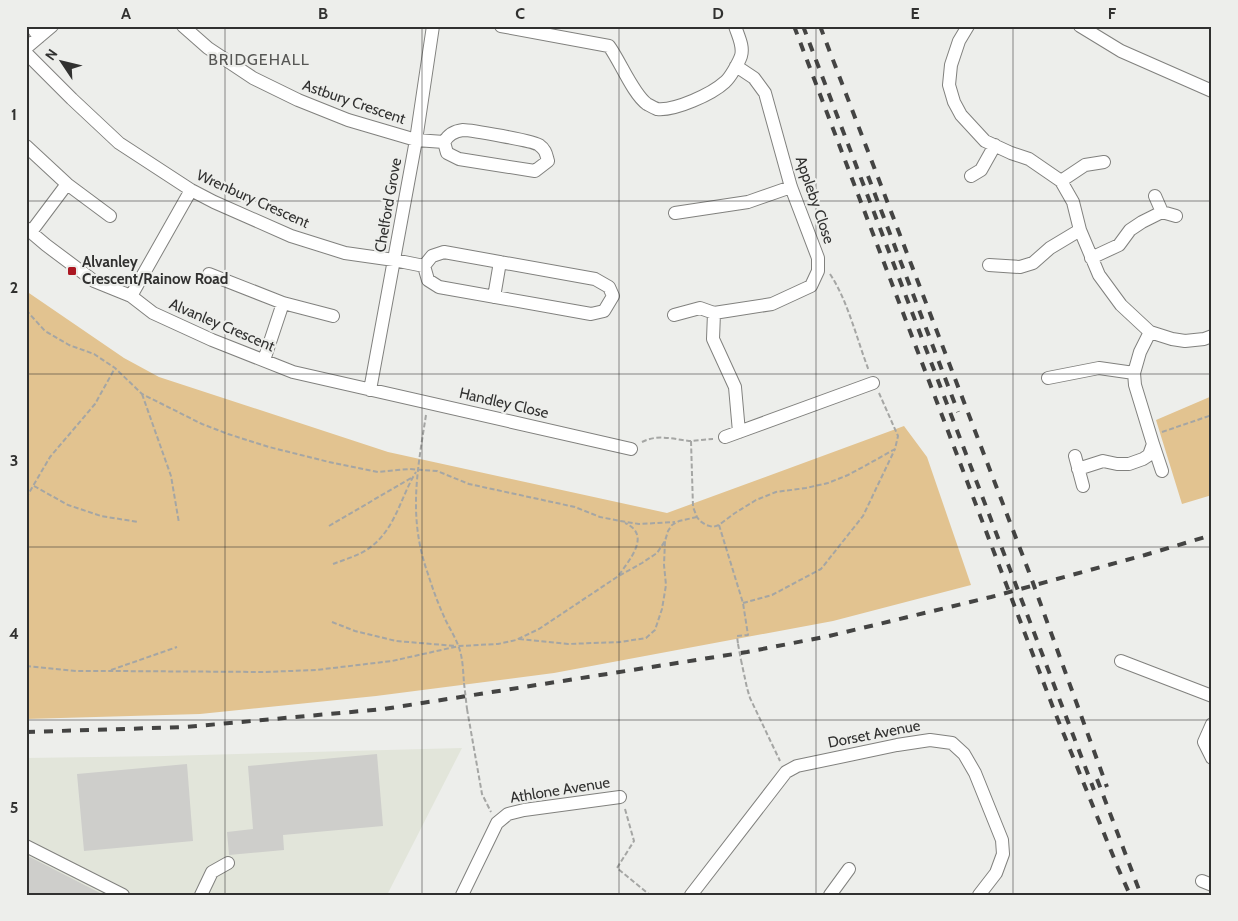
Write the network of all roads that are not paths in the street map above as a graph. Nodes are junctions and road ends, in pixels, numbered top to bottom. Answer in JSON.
{"nodes":[{"id":1,"x":31,"y":26,"type":"edge"},
{"id":2,"x":52,"y":26,"type":"edge"},
{"id":3,"x":184,"y":26,"type":"edge"},
{"id":4,"x":433,"y":26,"type":"edge"},
{"id":5,"x":501,"y":26,"type":"edge"},
{"id":6,"x":735,"y":26,"type":"edge"},
{"id":7,"x":968,"y":26,"type":"edge"},
{"id":8,"x":1080,"y":26,"type":"edge"},
{"id":9,"x":39,"y":37,"type":"junction"},
{"id":10,"x":26,"y":48,"type":"edge"},
{"id":11,"x":26,"y":53,"type":"edge"},
{"id":12,"x":736,"y":66,"type":"junction"},
{"id":13,"x":1212,"y":91,"type":"edge"},
{"id":14,"x":416,"y":140,"type":"junction"},
{"id":15,"x":444,"y":142,"type":"junction"},
{"id":16,"x":995,"y":145,"type":"junction"},
{"id":17,"x":26,"y":146,"type":"edge"},
{"id":18,"x":1104,"y":162,"type":"dead end"},
{"id":19,"x":971,"y":176,"type":"dead end"},
{"id":20,"x":1061,"y":181,"type":"junction"},
{"id":21,"x":67,"y":184,"type":"junction"},
{"id":22,"x":791,"y":187,"type":"junction"},
{"id":23,"x":191,"y":190,"type":"junction"},
{"id":24,"x":1155,"y":196,"type":"dead end"},
{"id":25,"x":1162,"y":212,"type":"junction"},
{"id":26,"x":675,"y":214,"type":"dead end"},
{"id":27,"x":110,"y":216,"type":"dead end"},
{"id":28,"x":1176,"y":216,"type":"dead end"},
{"id":29,"x":28,"y":230,"type":"edge"},
{"id":30,"x":1080,"y":230,"type":"junction"},
{"id":31,"x":1091,"y":258,"type":"junction"},
{"id":32,"x":394,"y":260,"type":"junction"},
{"id":33,"x":500,"y":262,"type":"junction"},
{"id":34,"x":989,"y":265,"type":"dead end"},
{"id":35,"x":424,"y":266,"type":"junction"},
{"id":36,"x":209,"y":274,"type":"dead end"},
{"id":37,"x":131,"y":296,"type":"junction"},
{"id":38,"x":494,"y":297,"type":"junction"},
{"id":39,"x":283,"y":302,"type":"junction"},
{"id":40,"x":714,"y":313,"type":"junction"},
{"id":41,"x":674,"y":315,"type":"dead end"},
{"id":42,"x":333,"y":316,"type":"dead end"},
{"id":43,"x":1150,"y":332,"type":"junction"},
{"id":44,"x":1212,"y":336,"type":"edge"},
{"id":45,"x":264,"y":360,"type":"junction"},
{"id":46,"x":1134,"y":373,"type":"junction"},
{"id":47,"x":1048,"y":378,"type":"dead end"},
{"id":48,"x":873,"y":382,"type":"road end"},
{"id":49,"x":370,"y":390,"type":"junction"},
{"id":50,"x":739,"y":432,"type":"junction"},
{"id":51,"x":725,"y":437,"type":"road end"},
{"id":52,"x":1152,"y":440,"type":"junction"},
{"id":53,"x":631,"y":449,"type":"road end"},
{"id":54,"x":1075,"y":456,"type":"dead end"},
{"id":55,"x":1078,"y":469,"type":"junction"},
{"id":56,"x":1162,"y":471,"type":"dead end"},
{"id":57,"x":1083,"y":486,"type":"dead end"},
{"id":58,"x":1121,"y":661,"type":"dead end"},
{"id":59,"x":1212,"y":696,"type":"edge"},
{"id":60,"x":1212,"y":724,"type":"edge"},
{"id":61,"x":1212,"y":758,"type":"edge"},
{"id":62,"x":620,"y":797,"type":"road end"},
{"id":63,"x":26,"y":846,"type":"edge"},
{"id":64,"x":228,"y":863,"type":"dead end"},
{"id":65,"x":849,"y":869,"type":"dead end"},
{"id":66,"x":122,"y":895,"type":"edge"},
{"id":67,"x":201,"y":895,"type":"edge"},
{"id":68,"x":462,"y":895,"type":"edge"},
{"id":69,"x":691,"y":895,"type":"edge"},
{"id":70,"x":830,"y":895,"type":"edge"},
{"id":71,"x":979,"y":895,"type":"edge"}],
"edges":[{"from":1,"to":9,"type":"street"},
{"from":2,"to":9,"type":"street"},
{"from":3,"to":14,"type":"street","name":"Astbury Crescent"},
{"from":4,"to":14,"type":"street","name":"Chelford Grove"},
{"from":5,"to":12,"type":"street"},
{"from":6,"to":12,"type":"street"},
{"from":7,"to":16,"type":"street"},
{"from":8,"to":13,"type":"street"},
{"from":9,"to":10,"type":"street"},
{"from":11,"to":23,"type":"street","name":"Wrenbury Crescent"},
{"from":12,"to":22,"type":"street","name":"Appleby Close"},
{"from":14,"to":15,"type":"street","name":"Astbury Crescent"},
{"from":14,"to":32,"type":"street","name":"Chelford Grove"},
{"from":15,"to":15,"type":"street"},
{"from":16,"to":19,"type":"street"},
{"from":16,"to":20,"type":"street"},
{"from":17,"to":21,"type":"street"},
{"from":18,"to":20,"type":"street"},
{"from":20,"to":30,"type":"street"},
{"from":21,"to":27,"type":"street"},
{"from":21,"to":29,"type":"street"},
{"from":22,"to":26,"type":"street"},
{"from":22,"to":40,"type":"street","name":"Appleby Close"},
{"from":23,"to":32,"type":"street","name":"Wrenbury Crescent"},
{"from":23,"to":37,"type":"street"},
{"from":24,"to":25,"type":"street"},
{"from":25,"to":28,"type":"street"},
{"from":25,"to":31,"type":"street"},
{"from":29,"to":37,"type":"street","name":"Alvanley Crescent"},
{"from":30,"to":31,"type":"street"},
{"from":30,"to":34,"type":"street"},
{"from":31,"to":43,"type":"street"},
{"from":32,"to":35,"type":"street","name":"Wrenbury Crescent"},
{"from":32,"to":49,"type":"street","name":"Chelford Grove"},
{"from":33,"to":35,"type":"street"},
{"from":33,"to":38,"type":"street"},
{"from":33,"to":38,"type":"street"},
{"from":35,"to":38,"type":"street"},
{"from":36,"to":39,"type":"street"},
{"from":37,"to":45,"type":"street","name":"Alvanley Crescent"},
{"from":39,"to":42,"type":"street"},
{"from":39,"to":45,"type":"street"},
{"from":40,"to":41,"type":"street","name":"Appleby Close"},
{"from":40,"to":50,"type":"street"},
{"from":43,"to":44,"type":"street"},
{"from":43,"to":46,"type":"street"},
{"from":45,"to":49,"type":"street","name":"Alvanley Crescent"},
{"from":46,"to":47,"type":"street"},
{"from":46,"to":52,"type":"street"},
{"from":48,"to":50,"type":"street"},
{"from":49,"to":53,"type":"street","name":"Handley Close"},
{"from":50,"to":51,"type":"street"},
{"from":52,"to":55,"type":"street"},
{"from":52,"to":56,"type":"street"},
{"from":54,"to":55,"type":"street"},
{"from":55,"to":57,"type":"street"},
{"from":58,"to":59,"type":"street"},
{"from":60,"to":61,"type":"street"},
{"from":62,"to":68,"type":"street","name":"Athlone Avenue"},
{"from":63,"to":66,"type":"street"},
{"from":64,"to":67,"type":"street"},
{"from":65,"to":70,"type":"street"},
{"from":69,"to":71,"type":"street","name":"Dorset Avenue"}]}
